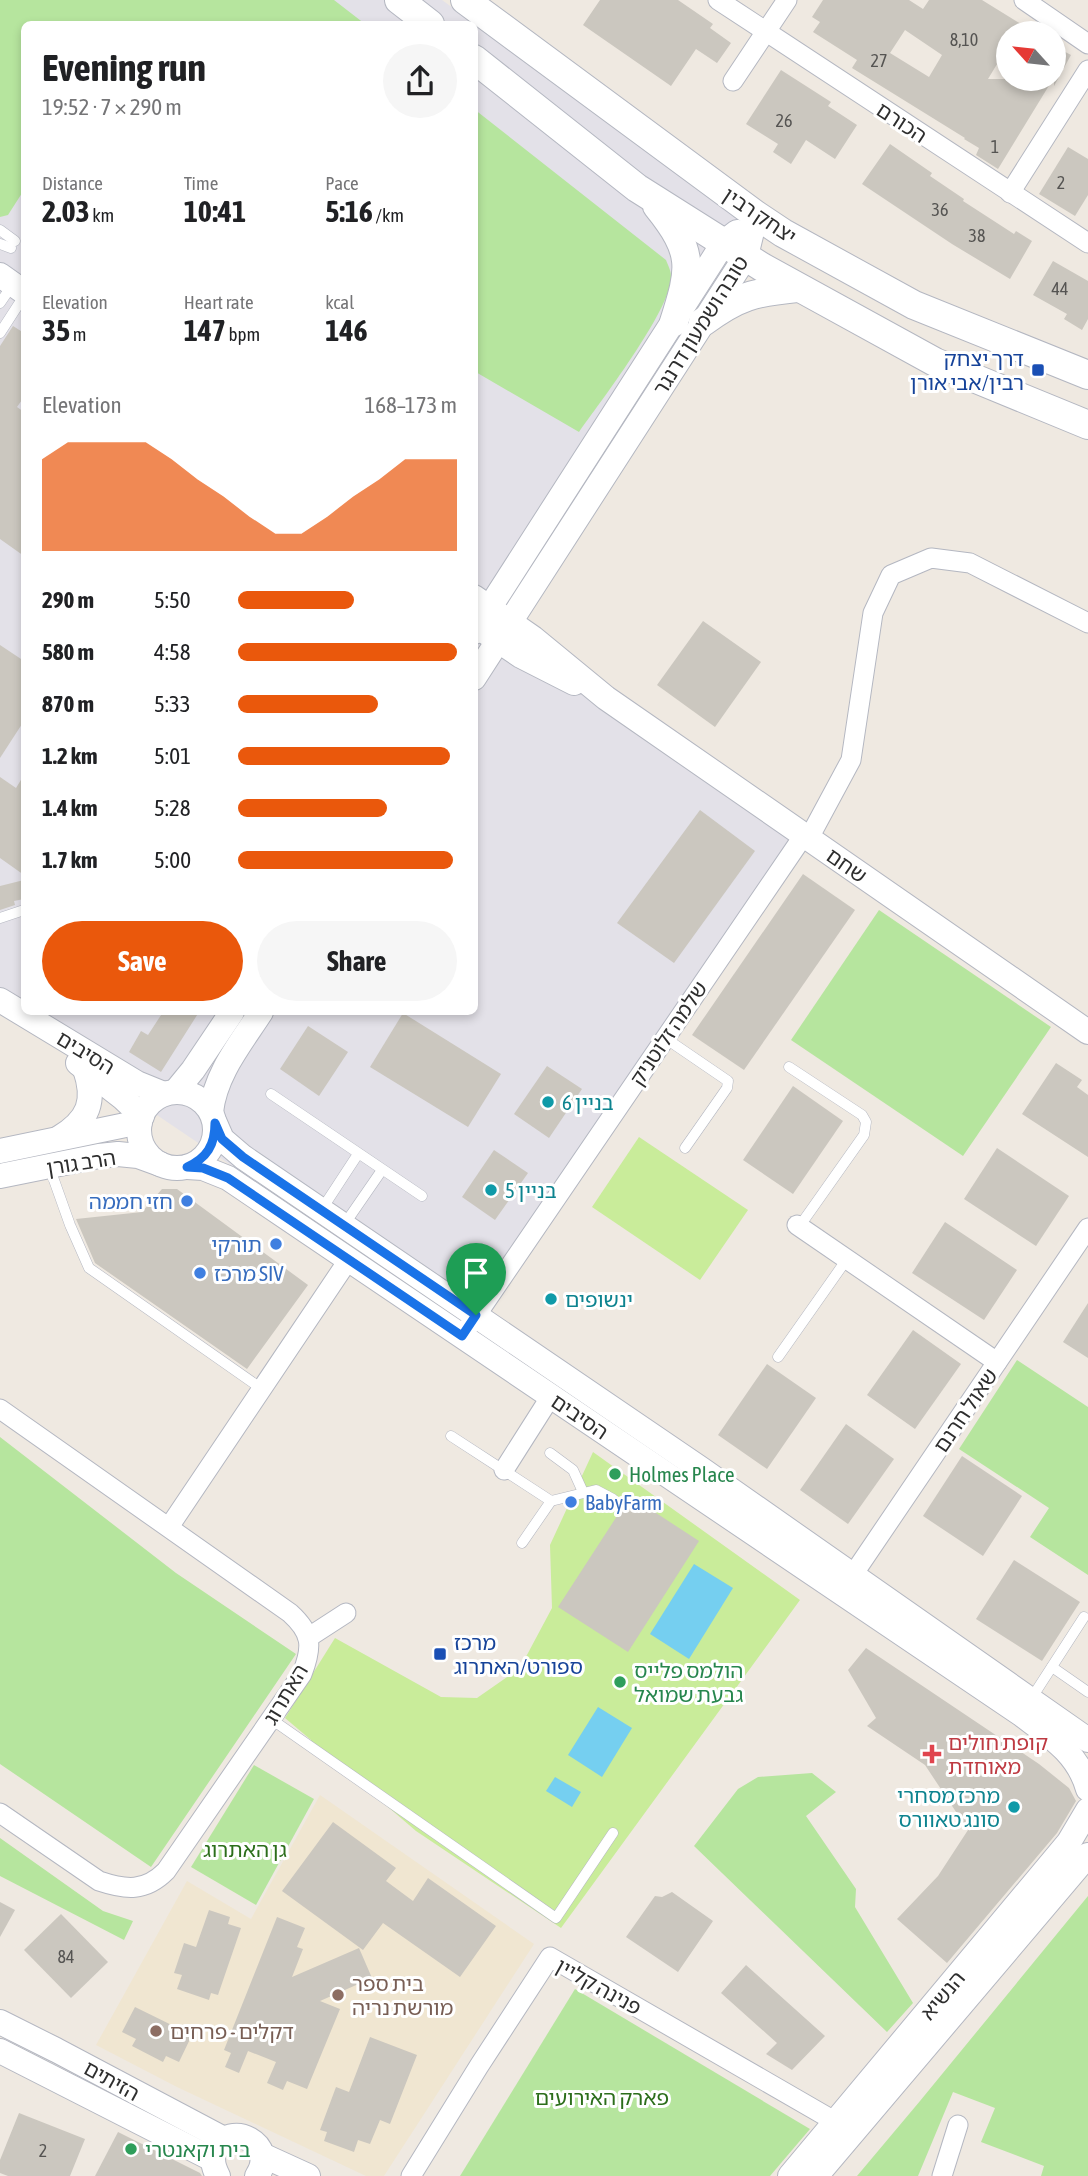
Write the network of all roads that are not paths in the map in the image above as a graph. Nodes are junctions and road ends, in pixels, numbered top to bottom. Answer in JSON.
{"nodes":[{"id":1,"x":399,"y":0,"type":"edge"},
{"id":2,"x":465,"y":0,"type":"edge"},
{"id":3,"x":718,"y":0,"type":"edge"},
{"id":4,"x":787,"y":0,"type":"edge"},
{"id":5,"x":1024,"y":0,"type":"edge"},
{"id":6,"x":426,"y":21,"type":"edge"},
{"id":7,"x":765,"y":33,"type":"junction"},
{"id":8,"x":1088,"y":44,"type":"edge"},
{"id":9,"x":478,"y":62,"type":"edge"},
{"id":10,"x":1088,"y":70,"type":"edge"},
{"id":11,"x":733,"y":81,"type":"dead end"},
{"id":12,"x":637,"y":188,"type":"junction"},
{"id":13,"x":1010,"y":193,"type":"junction"},
{"id":14,"x":756,"y":215,"type":"junction"},
{"id":15,"x":0,"y":230,"type":"edge"},
{"id":16,"x":1088,"y":243,"type":"edge"},
{"id":17,"x":9,"y":244,"type":"edge"},
{"id":18,"x":735,"y":249,"type":"junction"},
{"id":19,"x":797,"y":288,"type":"junction"},
{"id":20,"x":12,"y":290,"type":"edge"},
{"id":21,"x":674,"y":322,"type":"junction"},
{"id":22,"x":703,"y":322,"type":"junction"},
{"id":23,"x":0,"y":333,"type":"edge"},
{"id":24,"x":1088,"y":375,"type":"edge"},
{"id":25,"x":1088,"y":425,"type":"edge"},
{"id":26,"x":518,"y":564,"type":"junction"},
{"id":27,"x":478,"y":581,"type":"edge"},
{"id":28,"x":478,"y":617,"type":"edge"},
{"id":29,"x":1088,"y":623,"type":"edge"},
{"id":30,"x":504,"y":631,"type":"junction"},
{"id":31,"x":478,"y":672,"type":"edge"},
{"id":32,"x":806,"y":836,"type":"junction"},
{"id":33,"x":21,"y":911,"type":"edge"},
{"id":34,"x":0,"y":918,"type":"edge"},
{"id":35,"x":24,"y":1015,"type":"edge"},
{"id":36,"x":26,"y":1015,"type":"edge"},
{"id":37,"x":230,"y":1015,"type":"edge"},
{"id":38,"x":259,"y":1015,"type":"edge"},
{"id":39,"x":1088,"y":1032,"type":"edge"},
{"id":40,"x":665,"y":1038,"type":"junction"},
{"id":41,"x":789,"y":1067,"type":"dead end"},
{"id":42,"x":85,"y":1069,"type":"junction"},
{"id":43,"x":169,"y":1093,"type":"junction"},
{"id":44,"x":271,"y":1094,"type":"dead end"},
{"id":45,"x":213,"y":1118,"type":"junction"},
{"id":46,"x":141,"y":1119,"type":"junction"},
{"id":47,"x":56,"y":1139,"type":"junction"},
{"id":48,"x":685,"y":1148,"type":"dead end"},
{"id":49,"x":0,"y":1151,"type":"edge"},
{"id":50,"x":358,"y":1154,"type":"junction"},
{"id":51,"x":161,"y":1164,"type":"junction"},
{"id":52,"x":49,"y":1166,"type":"junction"},
{"id":53,"x":187,"y":1167,"type":"junction"},
{"id":54,"x":382,"y":1170,"type":"junction"},
{"id":55,"x":0,"y":1176,"type":"edge"},
{"id":56,"x":422,"y":1196,"type":"dead end"},
{"id":57,"x":321,"y":1210,"type":"junction"},
{"id":58,"x":344,"y":1226,"type":"junction"},
{"id":59,"x":798,"y":1226,"type":"joint"},
{"id":60,"x":1088,"y":1228,"type":"edge"},
{"id":61,"x":349,"y":1259,"type":"junction"},
{"id":62,"x":846,"y":1259,"type":"junction"},
{"id":63,"x":476,"y":1315,"type":"junction"},
{"id":64,"x":462,"y":1336,"type":"junction"},
{"id":65,"x":778,"y":1357,"type":"dead end"},
{"id":66,"x":997,"y":1362,"type":"junction"},
{"id":67,"x":262,"y":1390,"type":"junction"},
{"id":68,"x":551,"y":1396,"type":"junction"},
{"id":69,"x":0,"y":1409,"type":"edge"},
{"id":70,"x":451,"y":1436,"type":"dead end"},
{"id":71,"x":550,"y":1453,"type":"dead end"},
{"id":72,"x":504,"y":1470,"type":"junction"},
{"id":73,"x":583,"y":1492,"type":"junction"},
{"id":74,"x":612,"y":1499,"type":"dead end"},
{"id":75,"x":551,"y":1501,"type":"junction"},
{"id":76,"x":169,"y":1527,"type":"junction"},
{"id":77,"x":522,"y":1543,"type":"dead end"},
{"id":78,"x":847,"y":1583,"type":"junction"},
{"id":79,"x":346,"y":1613,"type":"dead end"},
{"id":80,"x":1084,"y":1617,"type":"dead end"},
{"id":81,"x":309,"y":1637,"type":"junction"},
{"id":82,"x":1052,"y":1667,"type":"junction"},
{"id":83,"x":1088,"y":1692,"type":"edge"},
{"id":84,"x":1030,"y":1700,"type":"junction"},
{"id":85,"x":271,"y":1719,"type":"junction"},
{"id":86,"x":1088,"y":1740,"type":"edge"},
{"id":87,"x":1088,"y":1789,"type":"edge"},
{"id":88,"x":1088,"y":1810,"type":"edge"},
{"id":89,"x":0,"y":1812,"type":"edge"},
{"id":90,"x":613,"y":1833,"type":"dead end"},
{"id":91,"x":1088,"y":1855,"type":"edge"},
{"id":92,"x":0,"y":2022,"type":"edge"},
{"id":93,"x":2,"y":2057,"type":"edge"},
{"id":94,"x":836,"y":2122,"type":"junction"},
{"id":95,"x":958,"y":2125,"type":"dead end"},
{"id":96,"x":218,"y":2158,"type":"edge"},
{"id":97,"x":260,"y":2166,"type":"edge"},
{"id":98,"x":308,"y":2176,"type":"edge"},
{"id":99,"x":411,"y":2176,"type":"edge"},
{"id":100,"x":790,"y":2176,"type":"edge"},
{"id":101,"x":817,"y":2176,"type":"edge"},
{"id":102,"x":942,"y":2176,"type":"edge"}],
"edges":[{"from":1,"to":6,"type":"main road"},
{"from":2,"to":14,"type":"main road","name":"יצחק רבין"},
{"from":3,"to":7,"type":"street","name":"הכורם"},
{"from":4,"to":7,"type":"street"},
{"from":5,"to":8,"type":"street"},
{"from":7,"to":11,"type":"street"},
{"from":7,"to":13,"type":"street","name":"הכורם"},
{"from":9,"to":12,"type":"main road","name":"יצחק רבין"},
{"from":10,"to":13,"type":"street"},
{"from":12,"to":18,"type":"main road","name":"יצחק רבין"},
{"from":12,"to":21,"type":"main road"},
{"from":13,"to":16,"type":"street","name":"הכורם"},
{"from":14,"to":18,"type":"street","name":"טובה ושמעון דרנגר"},
{"from":14,"to":24,"type":"main road","name":"יצחק רבין"},
{"from":15,"to":17,"type":"lane"},
{"from":18,"to":19,"type":"main road","name":"יצחק רבין"},
{"from":18,"to":21,"type":"street","name":"טובה ושמעון דרנגר"},
{"from":18,"to":22,"type":"street","name":"טובה ושמעון דרנגר"},
{"from":19,"to":22,"type":"main road"},
{"from":19,"to":25,"type":"main road","name":"יצחק רבין"},
{"from":20,"to":23,"type":"lane"},
{"from":21,"to":26,"type":"street","name":"טובה ושמעון דרנגר"},
{"from":22,"to":30,"type":"street","name":"טובה ושמעון דרנגר"},
{"from":26,"to":27,"type":"street"},
{"from":26,"to":28,"type":"street","name":"טובה ושמעון דרנגר"},
{"from":28,"to":30,"type":"street","name":"שחם"},
{"from":29,"to":32,"type":"street","name":"שלמה זלוטניק"},
{"from":30,"to":31,"type":"street","name":"טובה ושמעון דרנגר"},
{"from":30,"to":32,"type":"street","name":"שחם"},
{"from":32,"to":39,"type":"street","name":"שחם"},
{"from":32,"to":40,"type":"street","name":"שלמה זלוטניק"},
{"from":33,"to":34,"type":"lane"},
{"from":35,"to":42,"type":"street","name":"הסיבים"},
{"from":36,"to":43,"type":"street","name":"הסיבים"},
{"from":37,"to":43,"type":"street"},
{"from":38,"to":45,"type":"street"},
{"from":40,"to":48,"type":"lane"},
{"from":40,"to":63,"type":"street","name":"שלמה זלוטניק"},
{"from":41,"to":59,"type":"lane"},
{"from":42,"to":46,"type":"street","name":"הסיבים"},
{"from":42,"to":47,"type":"street"},
{"from":43,"to":45,"type":"street"},
{"from":43,"to":46,"type":"street"},
{"from":44,"to":50,"type":"lane"},
{"from":45,"to":53,"type":"street"},
{"from":45,"to":57,"type":"street","name":"הסיבים"},
{"from":46,"to":47,"type":"street","name":"הרב גורן"},
{"from":46,"to":51,"type":"street"},
{"from":47,"to":49,"type":"street","name":"הרב גורן"},
{"from":50,"to":54,"type":"lane"},
{"from":50,"to":57,"type":"lane"},
{"from":51,"to":52,"type":"street","name":"הרב גורן"},
{"from":51,"to":53,"type":"street"},
{"from":52,"to":55,"type":"street","name":"הרב גורן"},
{"from":52,"to":67,"type":"lane"},
{"from":53,"to":61,"type":"street","name":"הסיבים"},
{"from":54,"to":56,"type":"lane"},
{"from":54,"to":58,"type":"lane"},
{"from":57,"to":58,"type":"street","name":"הסיבים"},
{"from":58,"to":63,"type":"street","name":"הסיבים"},
{"from":59,"to":62,"type":"street"},
{"from":60,"to":66,"type":"street","name":"שאול חרנם"},
{"from":61,"to":64,"type":"street","name":"הסיבים"},
{"from":61,"to":67,"type":"street"},
{"from":62,"to":65,"type":"lane"},
{"from":62,"to":66,"type":"street"},
{"from":63,"to":64,"type":"street","name":"שלמה זלוטניק"},
{"from":63,"to":78,"type":"street","name":"הסיבים"},
{"from":64,"to":68,"type":"street","name":"הסיבים"},
{"from":66,"to":78,"type":"street","name":"שאול חרנם"},
{"from":67,"to":76,"type":"street"},
{"from":68,"to":72,"type":"street"},
{"from":68,"to":78,"type":"street","name":"הסיבים"},
{"from":69,"to":76,"type":"street","name":"האתרוג"},
{"from":70,"to":72,"type":"lane"},
{"from":71,"to":73,"type":"lane"},
{"from":72,"to":75,"type":"lane"},
{"from":73,"to":74,"type":"lane"},
{"from":73,"to":75,"type":"lane"},
{"from":75,"to":77,"type":"lane"},
{"from":76,"to":81,"type":"street","name":"האתרוג"},
{"from":78,"to":84,"type":"street","name":"הסיבים"},
{"from":78,"to":87,"type":"street","name":"הסיבים"},
{"from":79,"to":81,"type":"street"},
{"from":80,"to":82,"type":"lane"},
{"from":81,"to":85,"type":"street","name":"האתרוג"},
{"from":82,"to":83,"type":"lane"},
{"from":82,"to":84,"type":"lane"},
{"from":84,"to":86,"type":"street","name":"הסיבים"},
{"from":85,"to":89,"type":"street","name":"האתרוג"},
{"from":85,"to":90,"type":"lane"},
{"from":88,"to":94,"type":"street","name":"הנשיא"},
{"from":91,"to":101,"type":"street","name":"הנשיא"},
{"from":92,"to":96,"type":"street","name":"הזיתים"},
{"from":93,"to":96,"type":"street","name":"הזיתים"},
{"from":94,"to":99,"type":"street","name":"פנינה קליין"},
{"from":94,"to":100,"type":"street","name":"הנשיא"},
{"from":95,"to":102,"type":"street"},
{"from":96,"to":97,"type":"street"},
{"from":97,"to":98,"type":"street"}]}
